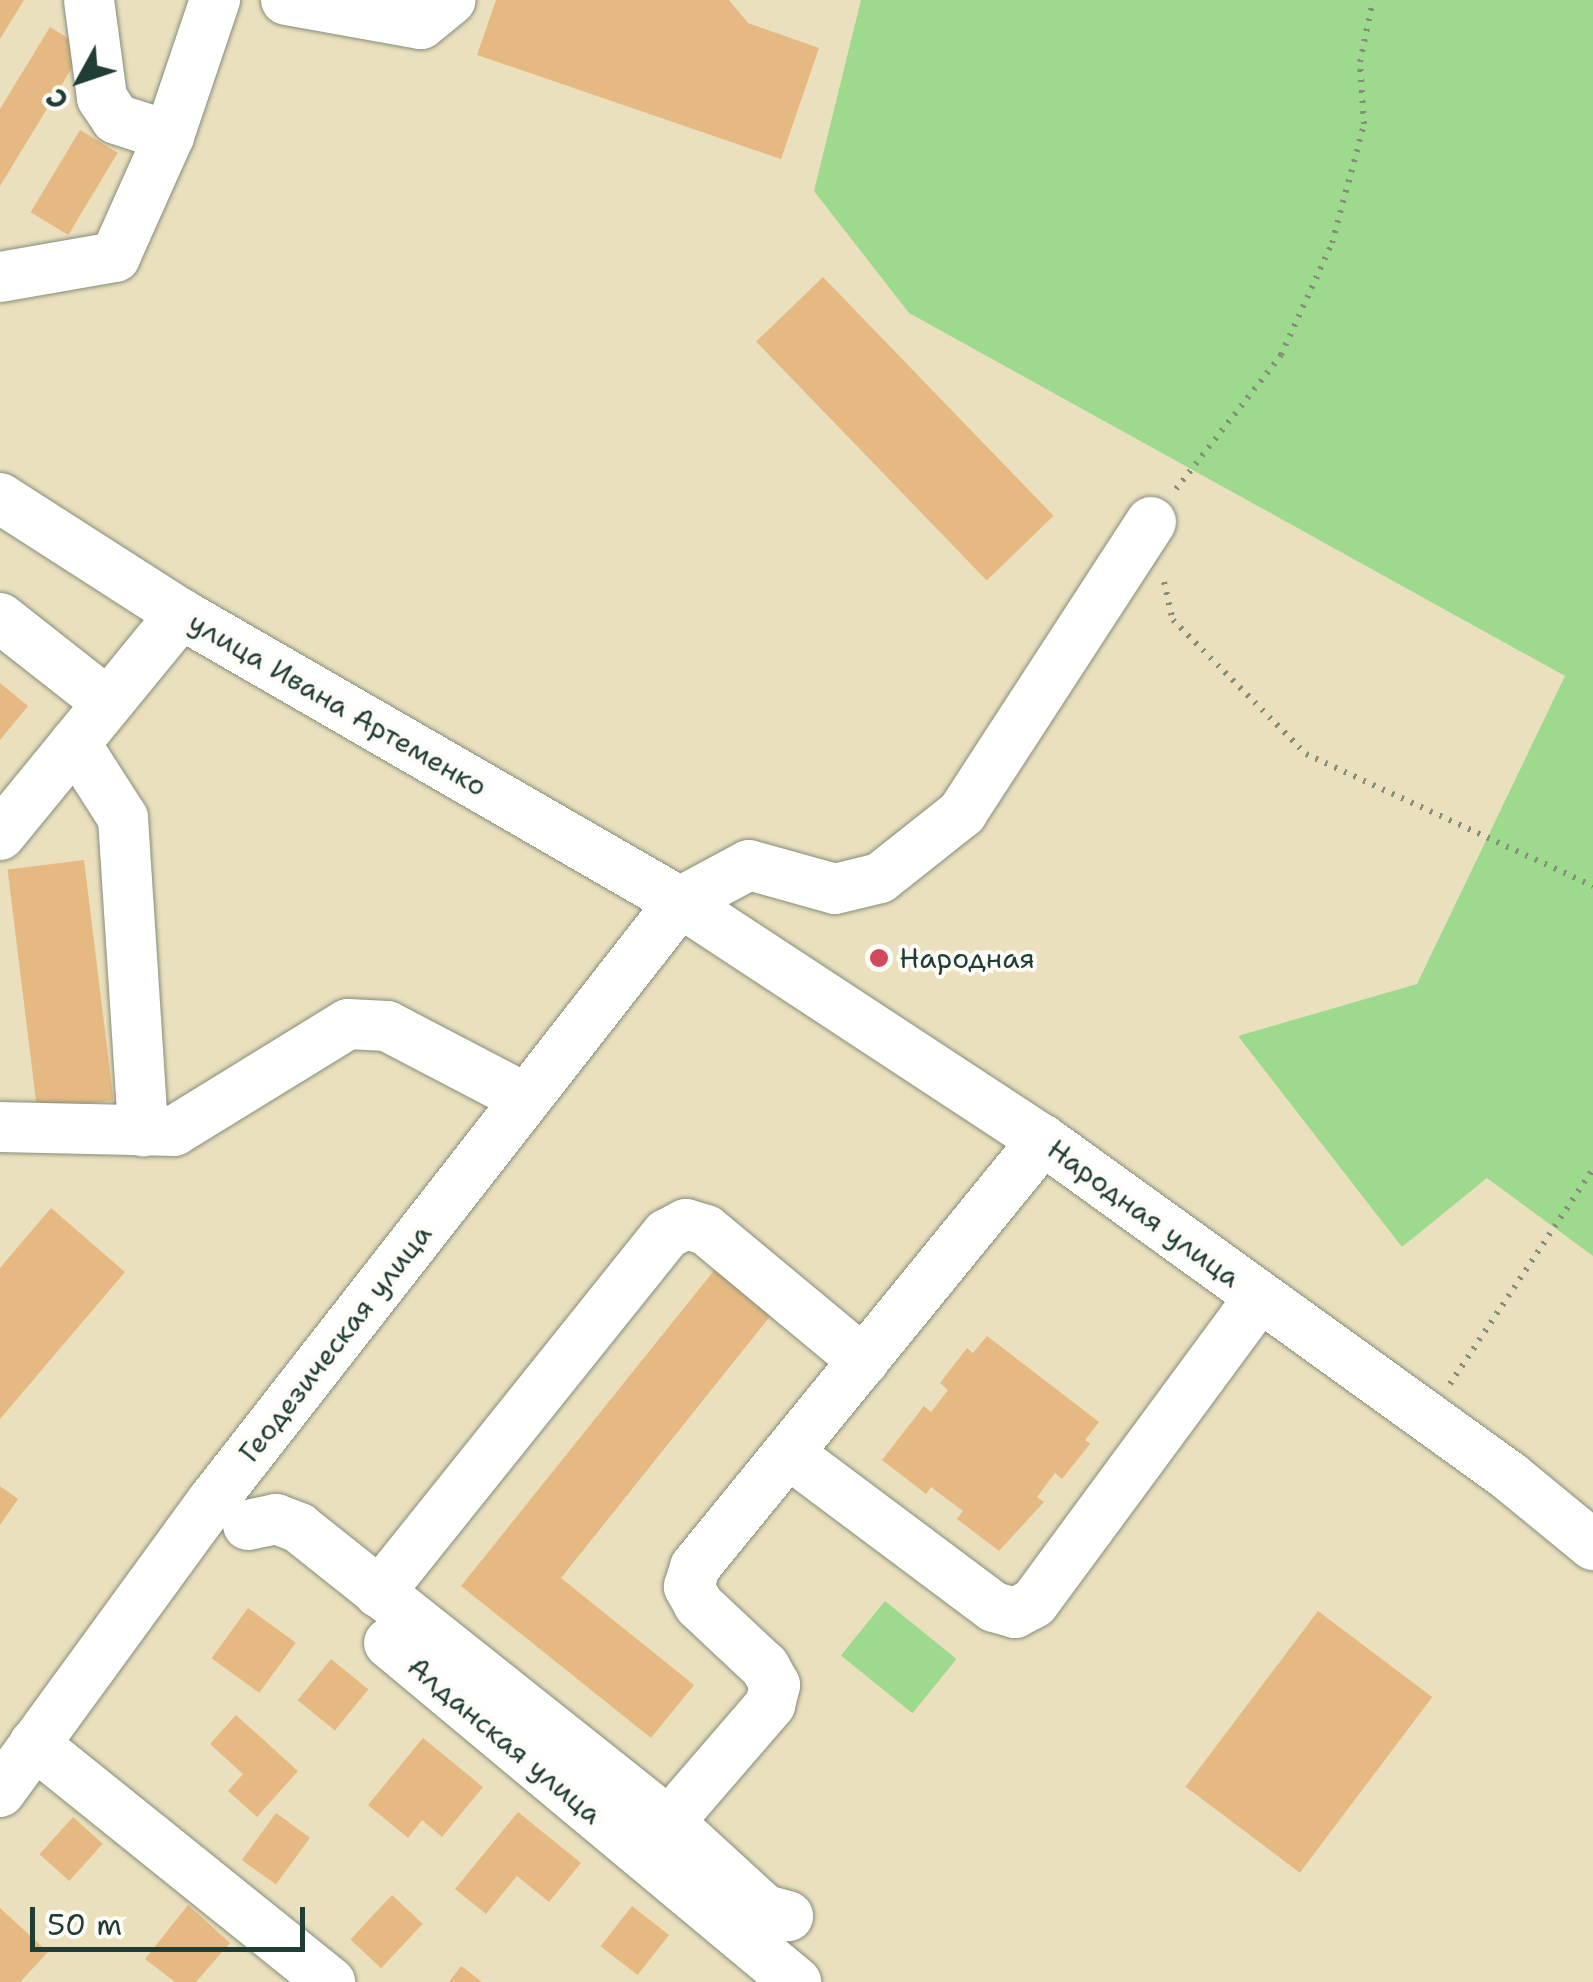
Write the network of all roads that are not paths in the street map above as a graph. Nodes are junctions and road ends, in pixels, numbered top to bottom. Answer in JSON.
{"nodes":[{"id":1,"x":89,"y":0,"type":"edge"},
{"id":2,"x":215,"y":0,"type":"edge"},
{"id":3,"x":286,"y":0,"type":"edge"},
{"id":4,"x":452,"y":0,"type":"edge"},
{"id":5,"x":169,"y":136,"type":"junction"},
{"id":6,"x":0,"y":277,"type":"edge"},
{"id":7,"x":0,"y":498,"type":"edge"},
{"id":8,"x":1151,"y":522,"type":"road end"},
{"id":9,"x":180,"y":614,"type":"junction"},
{"id":10,"x":0,"y":618,"type":"edge"},
{"id":11,"x":108,"y":703,"type":"junction"},
{"id":12,"x":75,"y":743,"type":"junction"},
{"id":13,"x":0,"y":834,"type":"edge"},
{"id":14,"x":680,"y":902,"type":"junction"},
{"id":15,"x":525,"y":1098,"type":"junction"},
{"id":16,"x":0,"y":1126,"type":"edge"},
{"id":17,"x":142,"y":1130,"type":"junction"},
{"id":18,"x":1043,"y":1140,"type":"junction"},
{"id":19,"x":1260,"y":1298,"type":"junction"},
{"id":20,"x":864,"y":1361,"type":"junction"},
{"id":21,"x":788,"y":1453,"type":"junction"},
{"id":22,"x":230,"y":1512,"type":"junction"},
{"id":23,"x":1593,"y":1545,"type":"edge"},
{"id":24,"x":380,"y":1593,"type":"junction"},
{"id":25,"x":34,"y":1744,"type":"junction"},
{"id":26,"x":0,"y":1792,"type":"edge"},
{"id":27,"x":668,"y":1822,"type":"junction"},
{"id":28,"x":788,"y":1916,"type":"dead end"},
{"id":29,"x":330,"y":1982,"type":"edge"},
{"id":30,"x":796,"y":1982,"type":"edge"}],
"edges":[{"from":1,"to":5,"type":"street"},
{"from":2,"to":5,"type":"street"},
{"from":3,"to":4,"type":"street"},
{"from":5,"to":6,"type":"street"},
{"from":7,"to":9,"type":"street","name":"улица Ивана Артеменко"},
{"from":8,"to":14,"type":"street"},
{"from":9,"to":11,"type":"street"},
{"from":9,"to":14,"type":"street","name":"улица Ивана Артеменко"},
{"from":10,"to":11,"type":"street"},
{"from":11,"to":12,"type":"street"},
{"from":12,"to":13,"type":"street"},
{"from":12,"to":17,"type":"street"},
{"from":14,"to":15,"type":"street","name":"Геодезическая улица"},
{"from":14,"to":18,"type":"street","name":"Народная улица"},
{"from":15,"to":17,"type":"street"},
{"from":15,"to":22,"type":"street","name":"Геодезическая улица"},
{"from":16,"to":17,"type":"street"},
{"from":18,"to":19,"type":"street","name":"Народная улица"},
{"from":18,"to":20,"type":"street"},
{"from":19,"to":21,"type":"street"},
{"from":19,"to":23,"type":"street","name":"Народная улица"},
{"from":20,"to":21,"type":"street"},
{"from":20,"to":24,"type":"street"},
{"from":21,"to":27,"type":"street"},
{"from":22,"to":24,"type":"street"},
{"from":22,"to":25,"type":"street","name":"Геодезическая улица"},
{"from":22,"to":30,"type":"street","name":"Алданская улица"},
{"from":24,"to":27,"type":"street"},
{"from":25,"to":26,"type":"street","name":"Геодезическая улица"},
{"from":25,"to":29,"type":"street"},
{"from":27,"to":28,"type":"street"}]}
